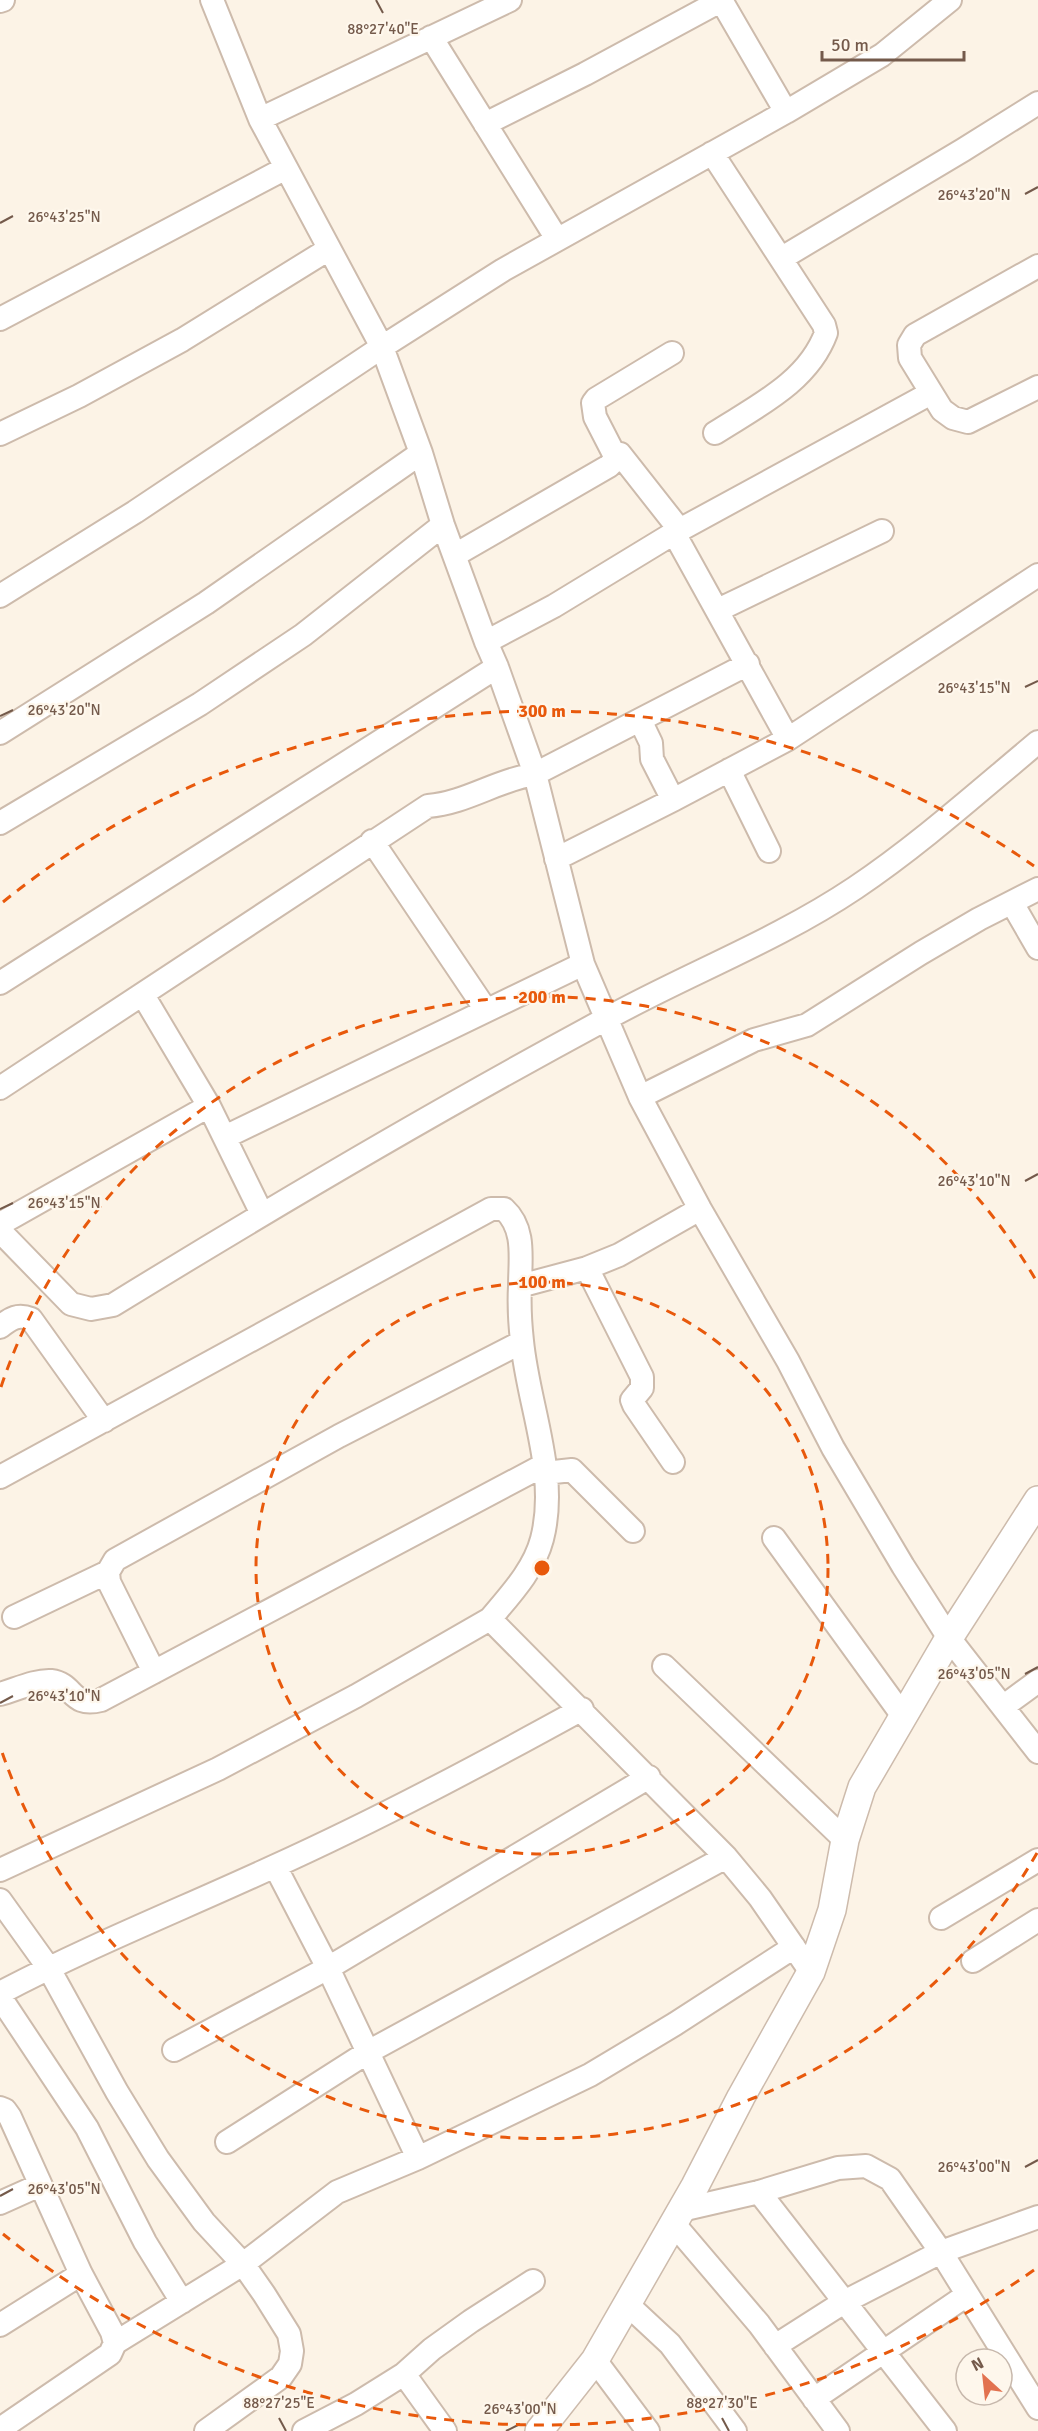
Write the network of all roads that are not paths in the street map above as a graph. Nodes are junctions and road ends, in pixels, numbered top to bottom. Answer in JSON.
{"nodes":[{"id":1,"x":212,"y":0,"type":"edge"},
{"id":2,"x":510,"y":0,"type":"edge"},
{"id":3,"x":721,"y":0,"type":"edge"},
{"id":4,"x":950,"y":0,"type":"edge"},
{"id":5,"x":431,"y":37,"type":"junction"},
{"id":6,"x":1038,"y":103,"type":"edge"},
{"id":7,"x":786,"y":112,"type":"junction"},
{"id":8,"x":260,"y":119,"type":"junction"},
{"id":9,"x":485,"y":124,"type":"junction"},
{"id":10,"x":712,"y":153,"type":"junction"},
{"id":11,"x":286,"y":168,"type":"junction"},
{"id":12,"x":557,"y":239,"type":"junction"},
{"id":13,"x":329,"y":249,"type":"junction"},
{"id":14,"x":782,"y":258,"type":"junction"},
{"id":15,"x":1038,"y":266,"type":"edge"},
{"id":16,"x":0,"y":319,"type":"edge"},
{"id":17,"x":382,"y":347,"type":"junction"},
{"id":18,"x":672,"y":353,"type":"dead end"},
{"id":19,"x":1038,"y":387,"type":"edge"},
{"id":20,"x":932,"y":393,"type":"junction"},
{"id":21,"x":715,"y":433,"type":"dead end"},
{"id":22,"x":0,"y":434,"type":"edge"},
{"id":23,"x":421,"y":453,"type":"junction"},
{"id":24,"x":620,"y":454,"type":"dead end"},
{"id":25,"x":443,"y":525,"type":"junction"},
{"id":26,"x":882,"y":531,"type":"dead end"},
{"id":27,"x":674,"y":533,"type":"junction"},
{"id":28,"x":455,"y":555,"type":"junction"},
{"id":29,"x":1038,"y":575,"type":"edge"},
{"id":30,"x":0,"y":596,"type":"edge"},
{"id":31,"x":718,"y":610,"type":"junction"},
{"id":32,"x":486,"y":642,"type":"junction"},
{"id":33,"x":748,"y":664,"type":"junction"},
{"id":34,"x":497,"y":667,"type":"junction"},
{"id":35,"x":640,"y":720,"type":"junction"},
{"id":36,"x":0,"y":733,"type":"edge"},
{"id":37,"x":788,"y":739,"type":"junction"},
{"id":38,"x":1038,"y":742,"type":"edge"},
{"id":39,"x":729,"y":770,"type":"junction"},
{"id":40,"x":535,"y":774,"type":"junction"},
{"id":41,"x":673,"y":800,"type":"junction"},
{"id":42,"x":0,"y":823,"type":"edge"},
{"id":43,"x":372,"y":841,"type":"junction"},
{"id":44,"x":769,"y":851,"type":"dead end"},
{"id":45,"x":556,"y":859,"type":"junction"},
{"id":46,"x":1038,"y":889,"type":"edge"},
{"id":47,"x":1012,"y":903,"type":"junction"},
{"id":48,"x":1038,"y":948,"type":"edge"},
{"id":49,"x":583,"y":964,"type":"junction"},
{"id":50,"x":0,"y":983,"type":"edge"},
{"id":51,"x":143,"y":994,"type":"junction"},
{"id":52,"x":486,"y":1010,"type":"junction"},
{"id":53,"x":606,"y":1018,"type":"junction"},
{"id":54,"x":0,"y":1088,"type":"edge"},
{"id":55,"x":640,"y":1097,"type":"junction"},
{"id":56,"x":209,"y":1106,"type":"junction"},
{"id":57,"x":225,"y":1137,"type":"junction"},
{"id":58,"x":700,"y":1209,"type":"junction"},
{"id":59,"x":262,"y":1214,"type":"junction"},
{"id":60,"x":0,"y":1224,"type":"edge"},
{"id":61,"x":0,"y":1232,"type":"edge"},
{"id":62,"x":587,"y":1268,"type":"junction"},
{"id":63,"x":520,"y":1286,"type":"junction"},
{"id":64,"x":0,"y":1327,"type":"edge"},
{"id":65,"x":522,"y":1342,"type":"junction"},
{"id":66,"x":104,"y":1421,"type":"junction"},
{"id":67,"x":673,"y":1462,"type":"dead end"},
{"id":68,"x":544,"y":1469,"type":"junction"},
{"id":69,"x":0,"y":1477,"type":"edge"},
{"id":70,"x":1038,"y":1500,"type":"edge"},
{"id":71,"x":633,"y":1531,"type":"dead end"},
{"id":72,"x":774,"y":1538,"type":"dead end"},
{"id":73,"x":108,"y":1572,"type":"junction"},
{"id":74,"x":14,"y":1617,"type":"dead end"},
{"id":75,"x":490,"y":1618,"type":"junction"},
{"id":76,"x":950,"y":1638,"type":"junction"},
{"id":77,"x":664,"y":1666,"type":"dead end"},
{"id":78,"x":154,"y":1672,"type":"junction"},
{"id":79,"x":1038,"y":1681,"type":"edge"},
{"id":80,"x":0,"y":1694,"type":"edge"},
{"id":81,"x":1004,"y":1706,"type":"junction"},
{"id":82,"x":582,"y":1709,"type":"junction"},
{"id":83,"x":903,"y":1716,"type":"junction"},
{"id":84,"x":1038,"y":1752,"type":"edge"},
{"id":85,"x":649,"y":1777,"type":"junction"},
{"id":86,"x":844,"y":1840,"type":"junction"},
{"id":87,"x":726,"y":1857,"type":"junction"},
{"id":88,"x":1038,"y":1860,"type":"edge"},
{"id":89,"x":275,"y":1866,"type":"junction"},
{"id":90,"x":0,"y":1870,"type":"edge"},
{"id":91,"x":0,"y":1900,"type":"edge"},
{"id":92,"x":941,"y":1918,"type":"dead end"},
{"id":93,"x":1038,"y":1920,"type":"edge"},
{"id":94,"x":794,"y":1947,"type":"junction"},
{"id":95,"x":973,"y":1961,"type":"dead end"},
{"id":96,"x":48,"y":1967,"type":"junction"},
{"id":97,"x":328,"y":1968,"type":"junction"},
{"id":98,"x":811,"y":1972,"type":"junction"},
{"id":99,"x":0,"y":1995,"type":"edge"},
{"id":100,"x":174,"y":2050,"type":"dead end"},
{"id":101,"x":368,"y":2052,"type":"junction"},
{"id":102,"x":0,"y":2108,"type":"edge"},
{"id":103,"x":227,"y":2142,"type":"dead end"},
{"id":104,"x":418,"y":2158,"type":"junction"},
{"id":105,"x":40,"y":2185,"type":"junction"},
{"id":106,"x":759,"y":2192,"type":"junction"},
{"id":107,"x":0,"y":2203,"type":"edge"},
{"id":108,"x":677,"y":2217,"type":"junction"},
{"id":109,"x":1038,"y":2217,"type":"edge"},
{"id":110,"x":941,"y":2253,"type":"junction"},
{"id":111,"x":243,"y":2264,"type":"junction"},
{"id":112,"x":81,"y":2274,"type":"junction"},
{"id":113,"x":533,"y":2282,"type":"dead end"},
{"id":114,"x":967,"y":2295,"type":"junction"},
{"id":115,"x":182,"y":2302,"type":"junction"},
{"id":116,"x":844,"y":2302,"type":"junction"},
{"id":117,"x":627,"y":2304,"type":"junction"},
{"id":118,"x":0,"y":2325,"type":"edge"},
{"id":119,"x":115,"y":2343,"type":"junction"},
{"id":120,"x":775,"y":2346,"type":"junction"},
{"id":121,"x":883,"y":2351,"type":"junction"},
{"id":122,"x":595,"y":2361,"type":"junction"},
{"id":123,"x":404,"y":2373,"type":"junction"},
{"id":124,"x":814,"y":2399,"type":"junction"},
{"id":125,"x":1038,"y":2408,"type":"edge"},
{"id":126,"x":0,"y":2429,"type":"edge"},
{"id":127,"x":206,"y":2431,"type":"edge"},
{"id":128,"x":304,"y":2431,"type":"edge"},
{"id":129,"x":445,"y":2431,"type":"edge"},
{"id":130,"x":539,"y":2431,"type":"edge"},
{"id":131,"x":648,"y":2431,"type":"edge"},
{"id":132,"x":735,"y":2431,"type":"edge"},
{"id":133,"x":838,"y":2431,"type":"edge"},
{"id":134,"x":945,"y":2431,"type":"edge"}],
"edges":[{"from":1,"to":8,"type":"street"},
{"from":2,"to":5,"type":"street"},
{"from":3,"to":7,"type":"street"},
{"from":3,"to":9,"type":"street"},
{"from":4,"to":7,"type":"street"},
{"from":5,"to":8,"type":"street"},
{"from":5,"to":9,"type":"street"},
{"from":6,"to":14,"type":"street"},
{"from":7,"to":10,"type":"street"},
{"from":8,"to":11,"type":"street"},
{"from":9,"to":12,"type":"street"},
{"from":10,"to":12,"type":"street"},
{"from":10,"to":14,"type":"street"},
{"from":11,"to":13,"type":"street"},
{"from":11,"to":16,"type":"street"},
{"from":12,"to":17,"type":"street"},
{"from":13,"to":17,"type":"street"},
{"from":13,"to":22,"type":"street"},
{"from":14,"to":21,"type":"street"},
{"from":15,"to":20,"type":"street"},
{"from":17,"to":23,"type":"street"},
{"from":17,"to":30,"type":"street"},
{"from":18,"to":28,"type":"street"},
{"from":19,"to":20,"type":"street"},
{"from":20,"to":27,"type":"street"},
{"from":23,"to":25,"type":"street"},
{"from":23,"to":36,"type":"street"},
{"from":24,"to":27,"type":"street"},
{"from":25,"to":28,"type":"street"},
{"from":25,"to":42,"type":"street"},
{"from":26,"to":31,"type":"street"},
{"from":27,"to":31,"type":"street"},
{"from":27,"to":32,"type":"street"},
{"from":28,"to":32,"type":"street"},
{"from":29,"to":37,"type":"street"},
{"from":31,"to":33,"type":"street"},
{"from":32,"to":34,"type":"street"},
{"from":33,"to":35,"type":"street"},
{"from":33,"to":37,"type":"street"},
{"from":34,"to":40,"type":"street"},
{"from":34,"to":50,"type":"street"},
{"from":35,"to":40,"type":"street"},
{"from":35,"to":41,"type":"street"},
{"from":37,"to":39,"type":"street"},
{"from":38,"to":53,"type":"street"},
{"from":39,"to":41,"type":"street"},
{"from":39,"to":44,"type":"street"},
{"from":40,"to":43,"type":"street"},
{"from":40,"to":45,"type":"street"},
{"from":41,"to":45,"type":"street"},
{"from":43,"to":51,"type":"street"},
{"from":43,"to":52,"type":"street"},
{"from":45,"to":49,"type":"street"},
{"from":46,"to":47,"type":"street"},
{"from":47,"to":48,"type":"street"},
{"from":47,"to":55,"type":"street"},
{"from":49,"to":52,"type":"street"},
{"from":49,"to":53,"type":"street"},
{"from":51,"to":54,"type":"street"},
{"from":51,"to":56,"type":"street"},
{"from":52,"to":57,"type":"street"},
{"from":53,"to":55,"type":"street"},
{"from":53,"to":59,"type":"street"},
{"from":55,"to":58,"type":"street"},
{"from":56,"to":57,"type":"street"},
{"from":56,"to":60,"type":"street"},
{"from":57,"to":59,"type":"street"},
{"from":58,"to":62,"type":"street"},
{"from":58,"to":76,"type":"street"},
{"from":59,"to":61,"type":"street"},
{"from":62,"to":63,"type":"street"},
{"from":62,"to":67,"type":"street"},
{"from":63,"to":65,"type":"street"},
{"from":63,"to":66,"type":"street"},
{"from":64,"to":66,"type":"street"},
{"from":65,"to":68,"type":"street"},
{"from":65,"to":73,"type":"street"},
{"from":66,"to":69,"type":"street"},
{"from":68,"to":71,"type":"street"},
{"from":68,"to":75,"type":"street"},
{"from":68,"to":78,"type":"street"},
{"from":70,"to":76,"type":"street"},
{"from":72,"to":83,"type":"street"},
{"from":73,"to":74,"type":"street"},
{"from":73,"to":78,"type":"street"},
{"from":75,"to":82,"type":"street"},
{"from":75,"to":90,"type":"street"},
{"from":76,"to":81,"type":"street"},
{"from":76,"to":83,"type":"street"},
{"from":77,"to":86,"type":"street"},
{"from":78,"to":80,"type":"street"},
{"from":79,"to":81,"type":"street"},
{"from":81,"to":84,"type":"street"},
{"from":82,"to":85,"type":"street"},
{"from":82,"to":89,"type":"street"},
{"from":83,"to":86,"type":"street"},
{"from":85,"to":87,"type":"street"},
{"from":85,"to":97,"type":"street"},
{"from":86,"to":98,"type":"street"},
{"from":87,"to":94,"type":"street"},
{"from":87,"to":101,"type":"street"},
{"from":88,"to":92,"type":"street"},
{"from":89,"to":96,"type":"street"},
{"from":89,"to":97,"type":"street"},
{"from":91,"to":96,"type":"street"},
{"from":93,"to":95,"type":"street"},
{"from":94,"to":98,"type":"street"},
{"from":94,"to":104,"type":"street"},
{"from":96,"to":99,"type":"street"},
{"from":96,"to":111,"type":"street"},
{"from":97,"to":100,"type":"street"},
{"from":97,"to":101,"type":"street"},
{"from":98,"to":108,"type":"street"},
{"from":99,"to":115,"type":"street"},
{"from":101,"to":103,"type":"street"},
{"from":101,"to":104,"type":"street"},
{"from":102,"to":105,"type":"street"},
{"from":104,"to":111,"type":"street"},
{"from":105,"to":107,"type":"street"},
{"from":105,"to":112,"type":"street"},
{"from":106,"to":108,"type":"street"},
{"from":106,"to":110,"type":"street"},
{"from":106,"to":116,"type":"street"},
{"from":108,"to":117,"type":"street"},
{"from":108,"to":120,"type":"street"},
{"from":109,"to":110,"type":"street"},
{"from":110,"to":114,"type":"street"},
{"from":110,"to":116,"type":"street"},
{"from":111,"to":115,"type":"street"},
{"from":111,"to":127,"type":"street"},
{"from":112,"to":118,"type":"street"},
{"from":112,"to":119,"type":"street"},
{"from":113,"to":123,"type":"street"},
{"from":114,"to":121,"type":"street"},
{"from":114,"to":125,"type":"street"},
{"from":115,"to":119,"type":"street"},
{"from":116,"to":120,"type":"street"},
{"from":116,"to":121,"type":"street"},
{"from":117,"to":122,"type":"street"},
{"from":117,"to":132,"type":"street"},
{"from":119,"to":126,"type":"street"},
{"from":120,"to":124,"type":"street"},
{"from":121,"to":124,"type":"street"},
{"from":121,"to":134,"type":"street"},
{"from":122,"to":130,"type":"street"},
{"from":122,"to":131,"type":"street"},
{"from":123,"to":128,"type":"street"},
{"from":123,"to":129,"type":"street"},
{"from":124,"to":133,"type":"street"}]}
